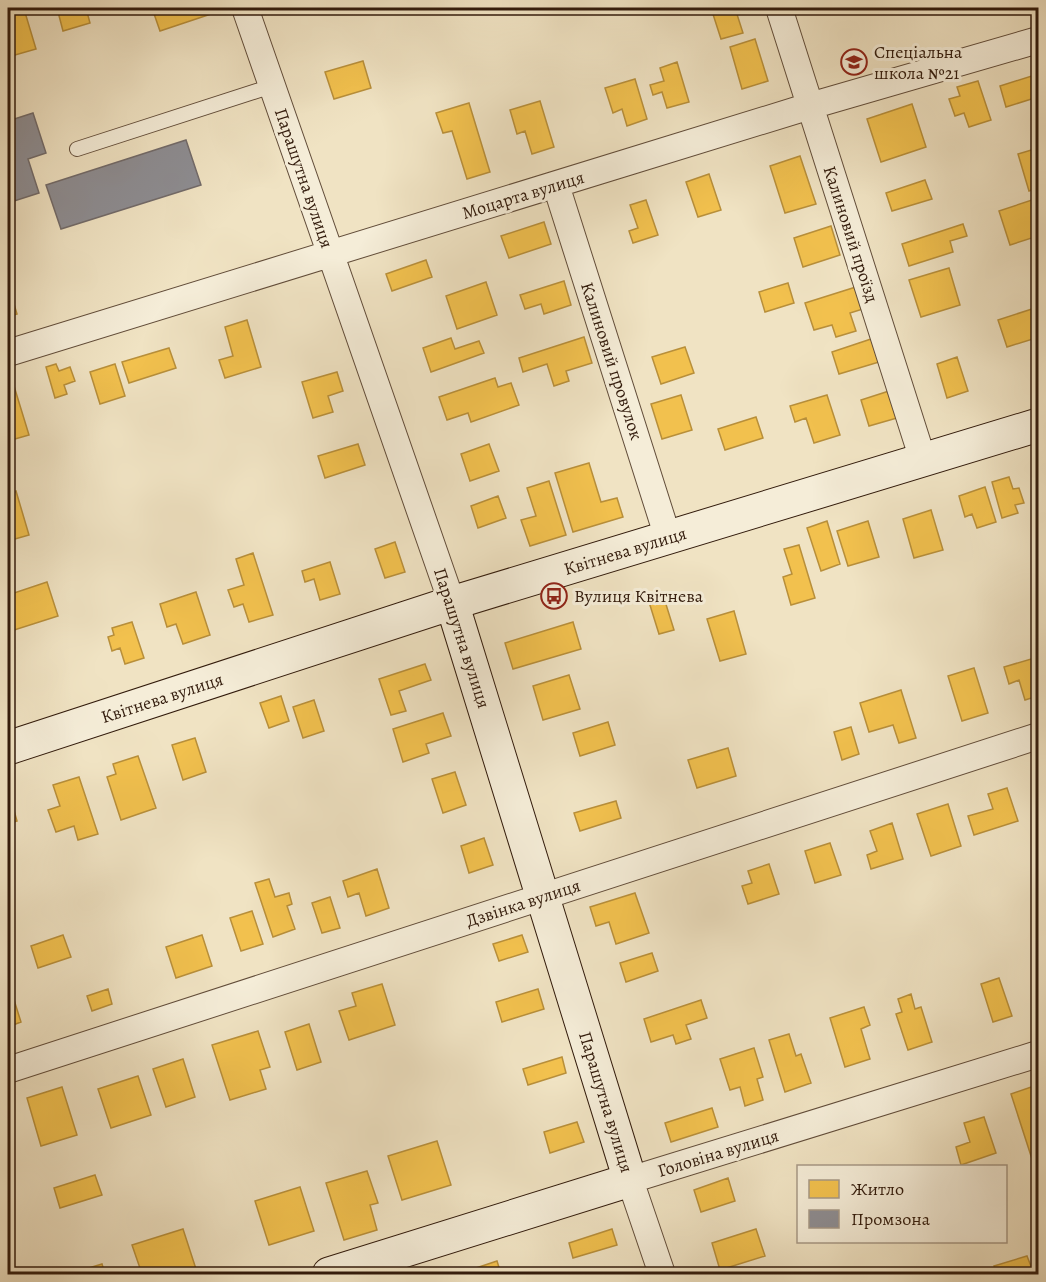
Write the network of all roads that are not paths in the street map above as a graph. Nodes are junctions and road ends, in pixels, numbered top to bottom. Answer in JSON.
{"nodes":[{"id":1,"x":245,"y":8,"type":"edge"},
{"id":2,"x":779,"y":8,"type":"edge"},
{"id":3,"x":1038,"y":40,"type":"edge"},
{"id":4,"x":272,"y":86,"type":"junction"},
{"id":5,"x":810,"y":106,"type":"junction"},
{"id":6,"x":77,"y":149,"type":"dead end"},
{"id":7,"x":556,"y":185,"type":"junction"},
{"id":8,"x":331,"y":255,"type":"junction"},
{"id":9,"x":8,"y":353,"type":"edge"},
{"id":10,"x":1038,"y":425,"type":"edge"},
{"id":11,"x":923,"y":460,"type":"junction"},
{"id":12,"x":668,"y":537,"type":"junction"},
{"id":13,"x":452,"y":603,"type":"junction"},
{"id":14,"x":1038,"y":736,"type":"edge"},
{"id":15,"x":8,"y":748,"type":"edge"},
{"id":16,"x":542,"y":896,"type":"junction"},
{"id":17,"x":1038,"y":1054,"type":"edge"},
{"id":18,"x":8,"y":1070,"type":"edge"},
{"id":19,"x":630,"y":1180,"type":"junction"},
{"id":20,"x":329,"y":1275,"type":"edge"},
{"id":21,"x":662,"y":1275,"type":"edge"}],
"edges":[{"from":1,"to":4,"type":"street","name":"Парашутна вулиця"},
{"from":2,"to":5,"type":"street","name":"Калиновий проїзд"},
{"from":3,"to":5,"type":"street","name":"Моцарта вулиця"},
{"from":4,"to":6,"type":"lane"},
{"from":4,"to":8,"type":"street","name":"Парашутна вулиця"},
{"from":5,"to":7,"type":"street","name":"Моцарта вулиця"},
{"from":5,"to":11,"type":"street","name":"Калиновий проїзд"},
{"from":7,"to":8,"type":"street","name":"Моцарта вулиця"},
{"from":7,"to":12,"type":"street","name":"Калиновий провулок"},
{"from":8,"to":9,"type":"street","name":"Моцарта вулиця"},
{"from":8,"to":13,"type":"street","name":"Парашутна вулиця"},
{"from":10,"to":11,"type":"main road","name":"Квітнева вулиця"},
{"from":11,"to":12,"type":"main road","name":"Квітнева вулиця"},
{"from":12,"to":13,"type":"main road","name":"Квітнева вулиця"},
{"from":13,"to":15,"type":"main road","name":"Квітнева вулиця"},
{"from":13,"to":16,"type":"main road","name":"Парашутна вулиця"},
{"from":14,"to":16,"type":"street","name":"Дзвінка вулиця"},
{"from":16,"to":18,"type":"street","name":"Дзвінка вулиця"},
{"from":16,"to":19,"type":"main road","name":"Парашутна вулиця"},
{"from":17,"to":19,"type":"street","name":"Головіна вулиця"},
{"from":19,"to":20,"type":"main road","name":"Головіна вулиця"},
{"from":19,"to":21,"type":"street","name":"Парашутна вулиця"}]}
